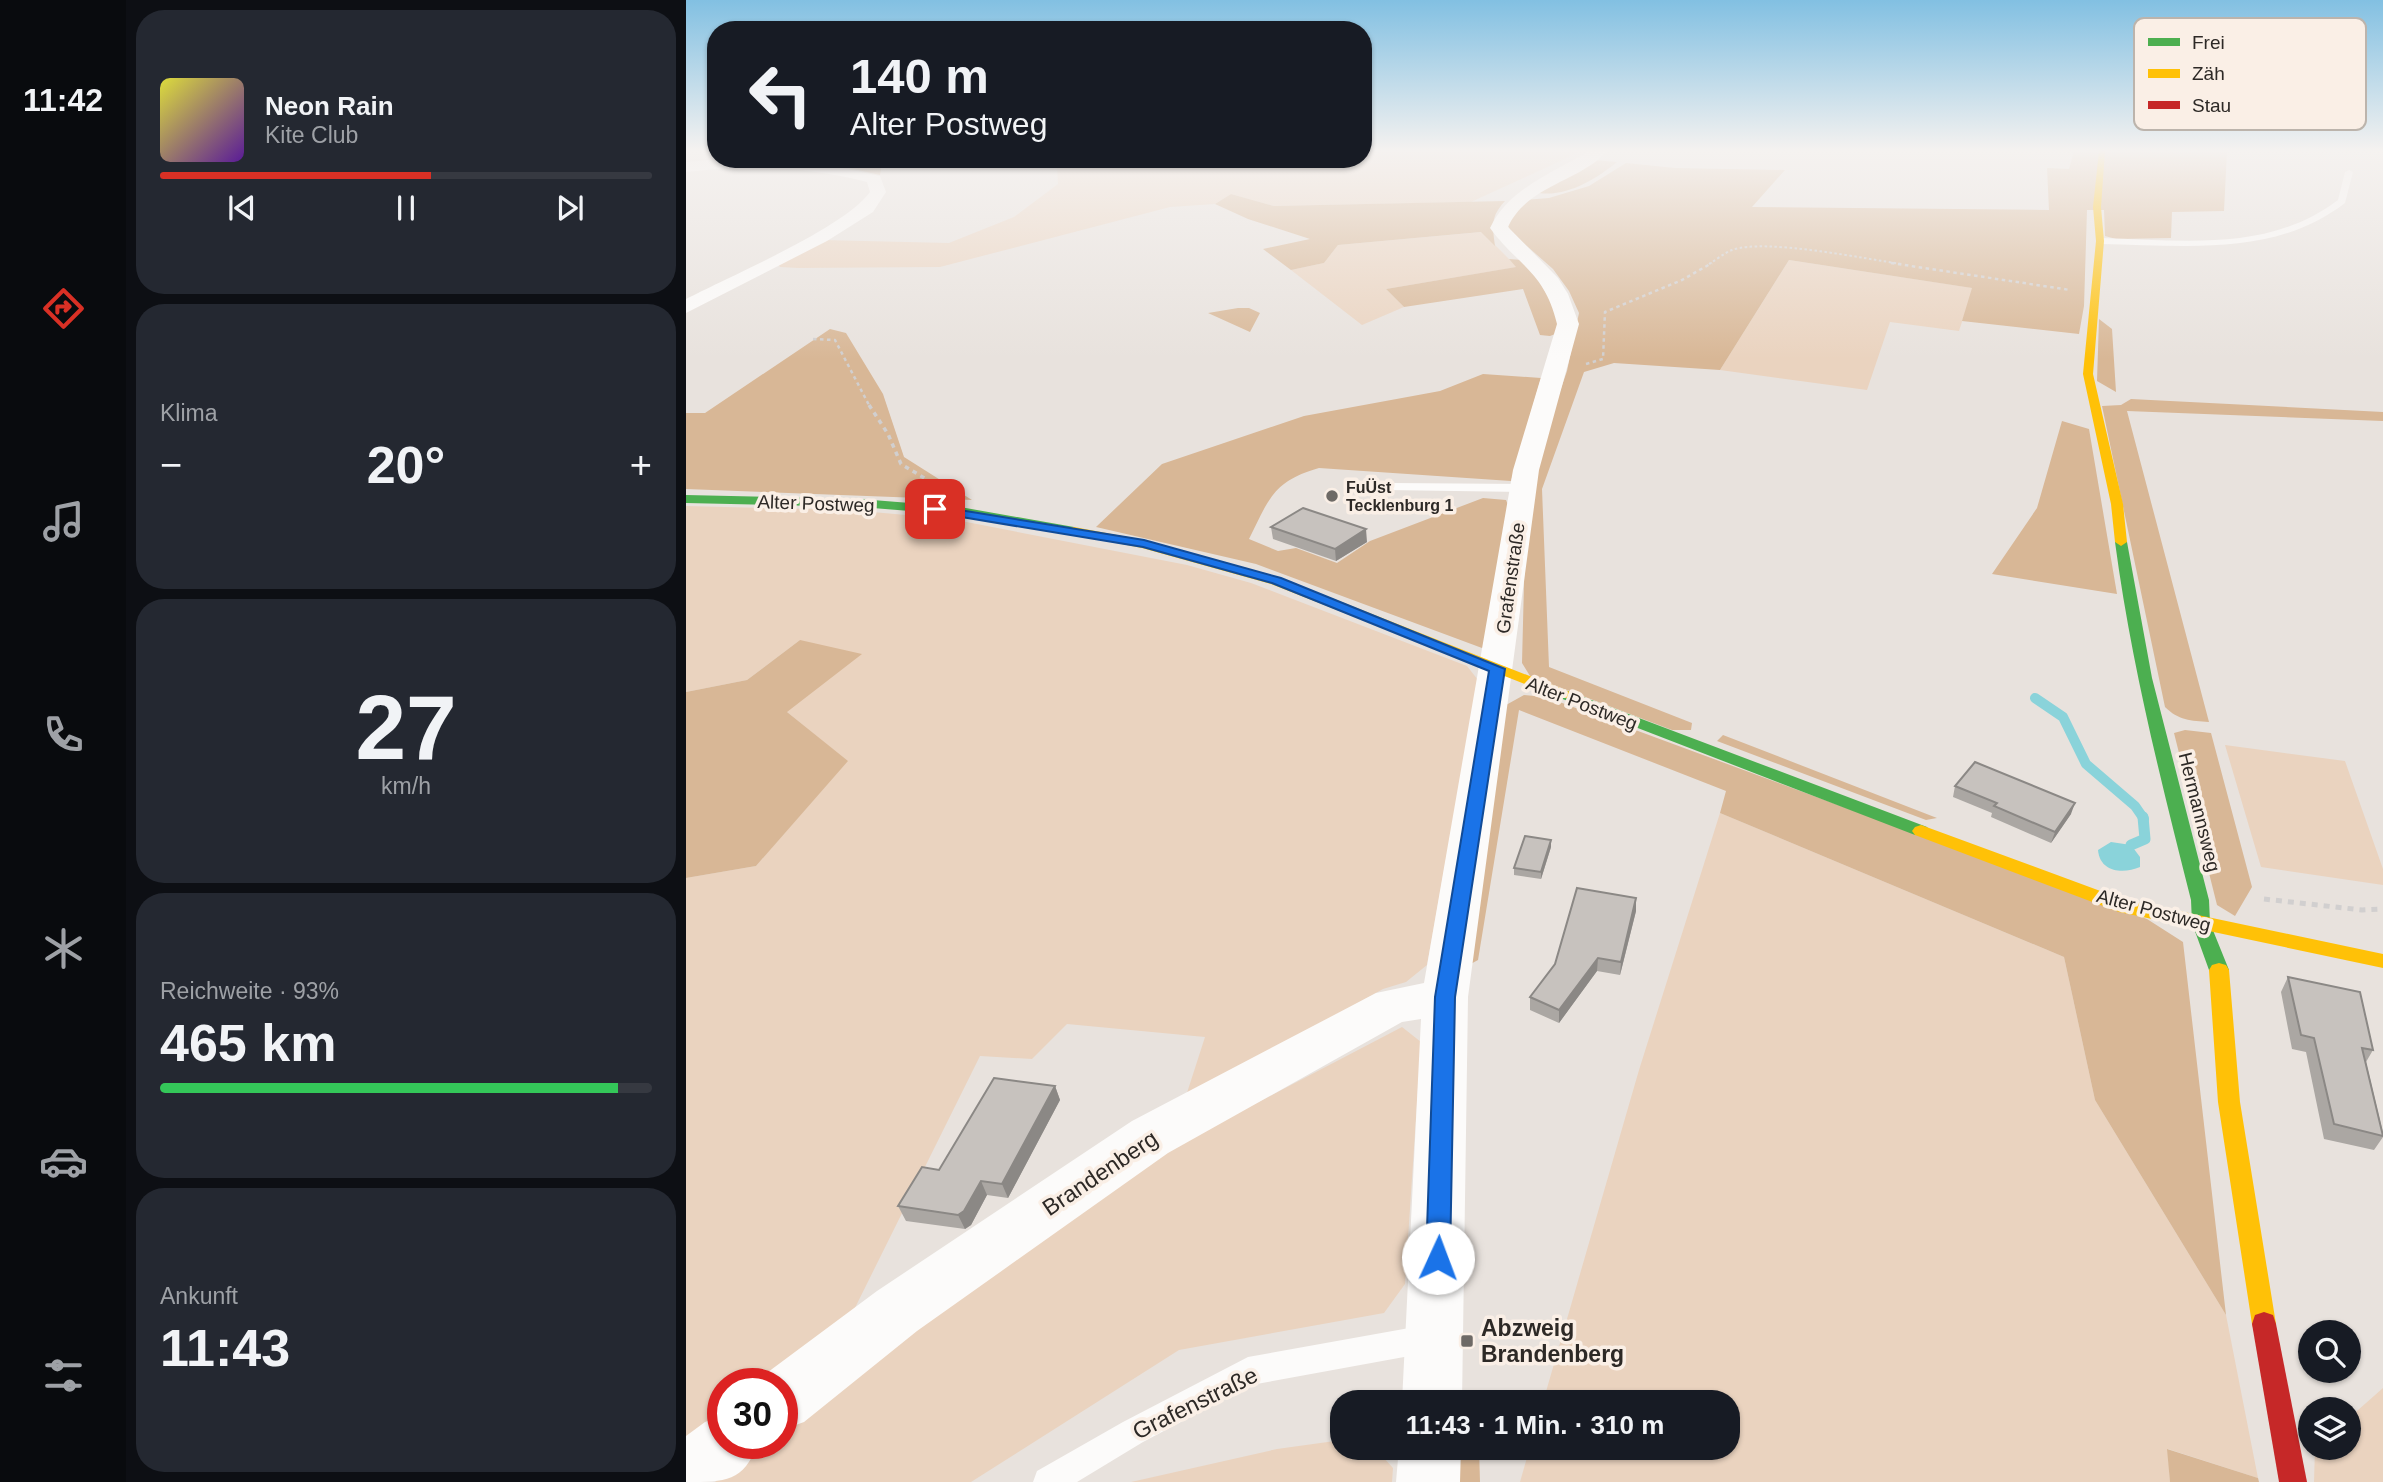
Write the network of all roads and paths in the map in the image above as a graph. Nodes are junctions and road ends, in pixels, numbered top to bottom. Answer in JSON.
{"nodes":[{"id":1,"x":848,"y":220,"type":"edge"},
{"id":2,"x":1501,"y":220,"type":"edge"},
{"id":3,"x":2098,"y":220,"type":"edge"},
{"id":4,"x":2314,"y":220,"type":"edge"},
{"id":5,"x":2100,"y":241,"type":"junction"},
{"id":6,"x":2073,"y":290,"type":"dead end"},
{"id":7,"x":686,"y":307,"type":"edge"},
{"id":8,"x":813,"y":339,"type":"dead end"},
{"id":9,"x":1557,"y":364,"type":"junction"},
{"id":10,"x":1391,"y":487,"type":"dead end"},
{"id":11,"x":1524,"y":488,"type":"junction"},
{"id":12,"x":686,"y":499,"type":"edge"},
{"id":13,"x":960,"y":512,"type":"junction"},
{"id":14,"x":1497,"y":669,"type":"junction"},
{"id":15,"x":2200,"y":900,"type":"junction"},
{"id":16,"x":2383,"y":909,"type":"edge"},
{"id":17,"x":2201,"y":923,"type":"junction"},
{"id":18,"x":2383,"y":961,"type":"edge"},
{"id":19,"x":1445,"y":997,"type":"junction"},
{"id":20,"x":1436,"y":1337,"type":"junction"},
{"id":21,"x":798,"y":1388,"type":"edge"},
{"id":22,"x":1433,"y":1390,"type":"edge"},
{"id":23,"x":708,"y":1459,"type":"edge"},
{"id":24,"x":1429,"y":1460,"type":"edge"},
{"id":25,"x":686,"y":1476,"type":"edge"},
{"id":26,"x":1048,"y":1482,"type":"edge"},
{"id":27,"x":1428,"y":1482,"type":"edge"},
{"id":28,"x":2293,"y":1482,"type":"edge"}],
"edges":[{"from":1,"to":7,"type":"street"},
{"from":2,"to":9,"type":"street","name":"Grafenstraße"},
{"from":3,"to":5,"type":"street","name":"Hermannsweg"},
{"from":4,"to":5,"type":"lane"},
{"from":5,"to":15,"type":"street","name":"Hermannsweg"},
{"from":6,"to":9,"type":"path"},
{"from":8,"to":13,"type":"path"},
{"from":9,"to":11,"type":"street","name":"Grafenstraße"},
{"from":10,"to":11,"type":"lane"},
{"from":11,"to":14,"type":"street","name":"Grafenstraße"},
{"from":12,"to":13,"type":"street","name":"Alter Postweg"},
{"from":13,"to":14,"type":"street","name":"Alter Postweg"},
{"from":14,"to":17,"type":"street","name":"Alter Postweg"},
{"from":14,"to":19,"type":"street","name":"Grafenstraße"},
{"from":15,"to":16,"type":"path"},
{"from":15,"to":17,"type":"street","name":"Hermannsweg"},
{"from":17,"to":18,"type":"street","name":"Alter Postweg"},
{"from":17,"to":28,"type":"street","name":"Hermannsweg"},
{"from":19,"to":20,"type":"street","name":"Grafenstraße"},
{"from":19,"to":21,"type":"street","name":"Brandenberg"},
{"from":20,"to":22,"type":"street","name":"Grafenstraße"},
{"from":20,"to":26,"type":"lane","name":"Grafenstraße"},
{"from":23,"to":25,"type":"street"},
{"from":24,"to":27,"type":"street"}]}
